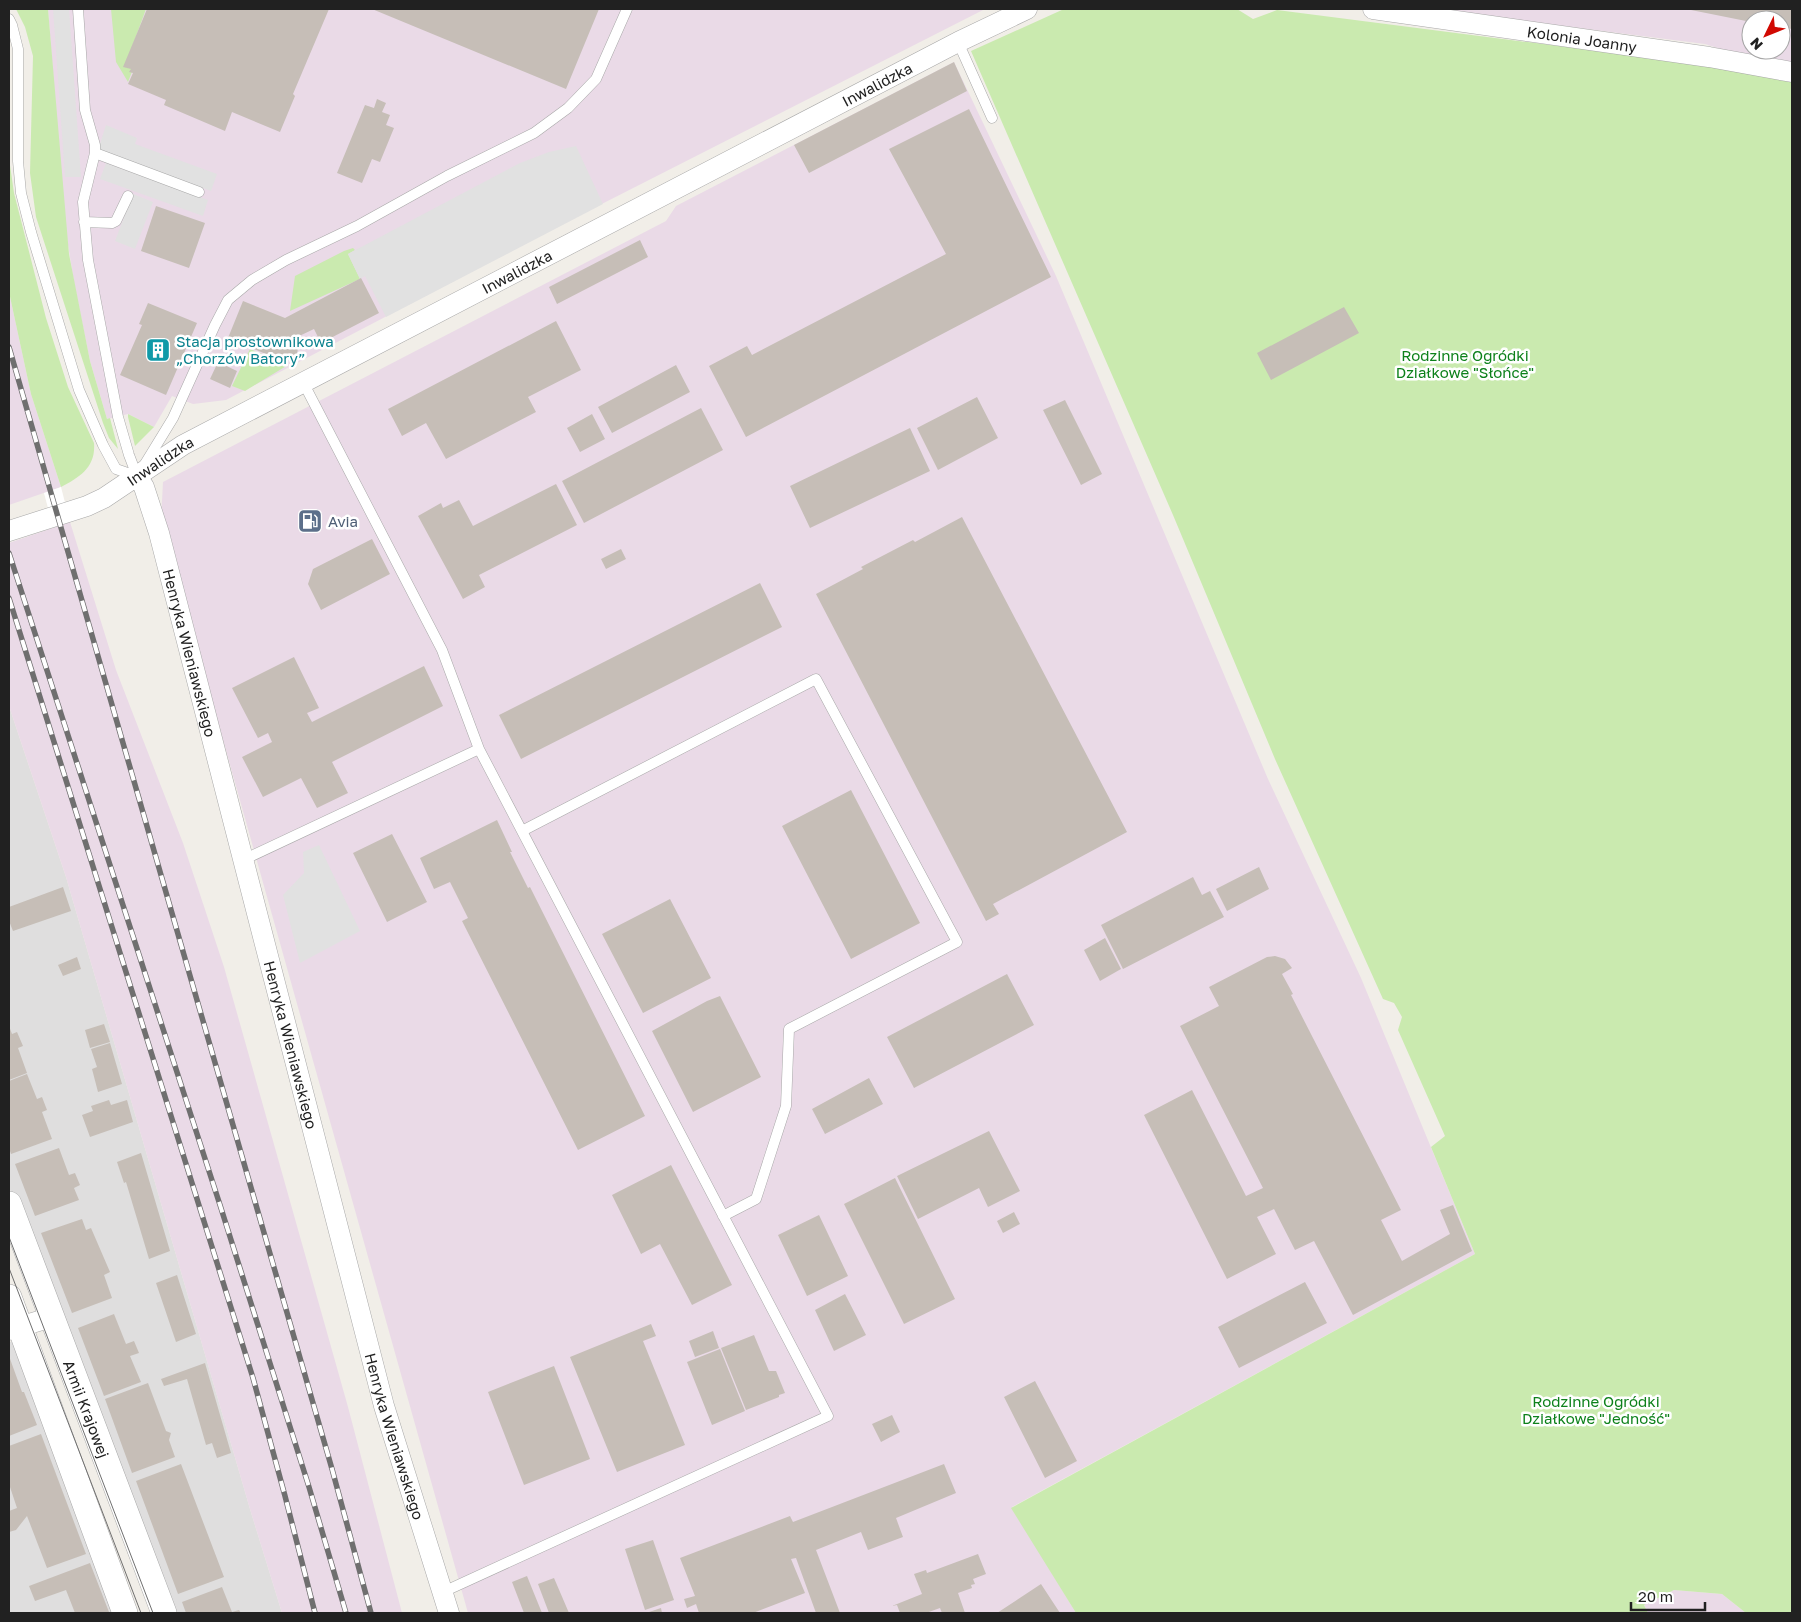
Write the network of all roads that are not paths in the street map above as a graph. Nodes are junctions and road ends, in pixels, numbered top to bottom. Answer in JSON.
{"nodes":[{"id":1,"x":78,"y":9,"type":"edge"},
{"id":2,"x":627,"y":9,"type":"edge"},
{"id":3,"x":1027,"y":9,"type":"edge"},
{"id":4,"x":1373,"y":9,"type":"edge"},
{"id":5,"x":9,"y":19,"type":"edge"},
{"id":6,"x":958,"y":42,"type":"junction"},
{"id":7,"x":1792,"y":72,"type":"edge"},
{"id":8,"x":992,"y":118,"type":"dead end"},
{"id":9,"x":95,"y":153,"type":"junction"},
{"id":10,"x":199,"y":192,"type":"dead end"},
{"id":11,"x":128,"y":196,"type":"dead end"},
{"id":12,"x":84,"y":222,"type":"junction"},
{"id":13,"x":304,"y":384,"type":"junction"},
{"id":14,"x":137,"y":476,"type":"junction"},
{"id":15,"x":9,"y":532,"type":"edge"},
{"id":16,"x":479,"y":749,"type":"junction"},
{"id":17,"x":522,"y":831,"type":"junction"},
{"id":18,"x":242,"y":860,"type":"junction"},
{"id":19,"x":9,"y":1204,"type":"edge"},
{"id":20,"x":724,"y":1216,"type":"junction"},
{"id":21,"x":9,"y":1297,"type":"edge"},
{"id":22,"x":52,"y":1317,"type":"junction"},
{"id":23,"x":14,"y":1328,"type":"edge"},
{"id":24,"x":443,"y":1592,"type":"junction"},
{"id":25,"x":126,"y":1613,"type":"edge"},
{"id":26,"x":164,"y":1613,"type":"edge"},
{"id":27,"x":449,"y":1613,"type":"edge"}],
"edges":[{"from":1,"to":9,"type":"lane"},
{"from":2,"to":14,"type":"lane"},
{"from":3,"to":6,"type":"street","name":"Inwalidzka"},
{"from":4,"to":7,"type":"street","name":"Kolonia Joanny"},
{"from":5,"to":14,"type":"lane"},
{"from":6,"to":8,"type":"lane"},
{"from":6,"to":13,"type":"street","name":"Inwalidzka"},
{"from":9,"to":10,"type":"lane"},
{"from":9,"to":12,"type":"lane"},
{"from":11,"to":12,"type":"lane"},
{"from":12,"to":14,"type":"lane"},
{"from":13,"to":14,"type":"street","name":"Inwalidzka"},
{"from":13,"to":16,"type":"lane"},
{"from":14,"to":15,"type":"street","name":"Inwalidzka"},
{"from":14,"to":18,"type":"street","name":"Henryka Wieniawskiego"},
{"from":16,"to":17,"type":"lane"},
{"from":16,"to":18,"type":"lane"},
{"from":17,"to":20,"type":"lane"},
{"from":17,"to":20,"type":"lane"},
{"from":18,"to":24,"type":"street","name":"Henryka Wieniawskiego"},
{"from":19,"to":22,"type":"street","name":"Armii Krajowej"},
{"from":20,"to":24,"type":"lane"},
{"from":21,"to":23,"type":"street"},
{"from":22,"to":23,"type":"street"},
{"from":22,"to":26,"type":"street","name":"Armii Krajowej"},
{"from":23,"to":25,"type":"street"},
{"from":24,"to":27,"type":"street","name":"Henryka Wieniawskiego"}]}
